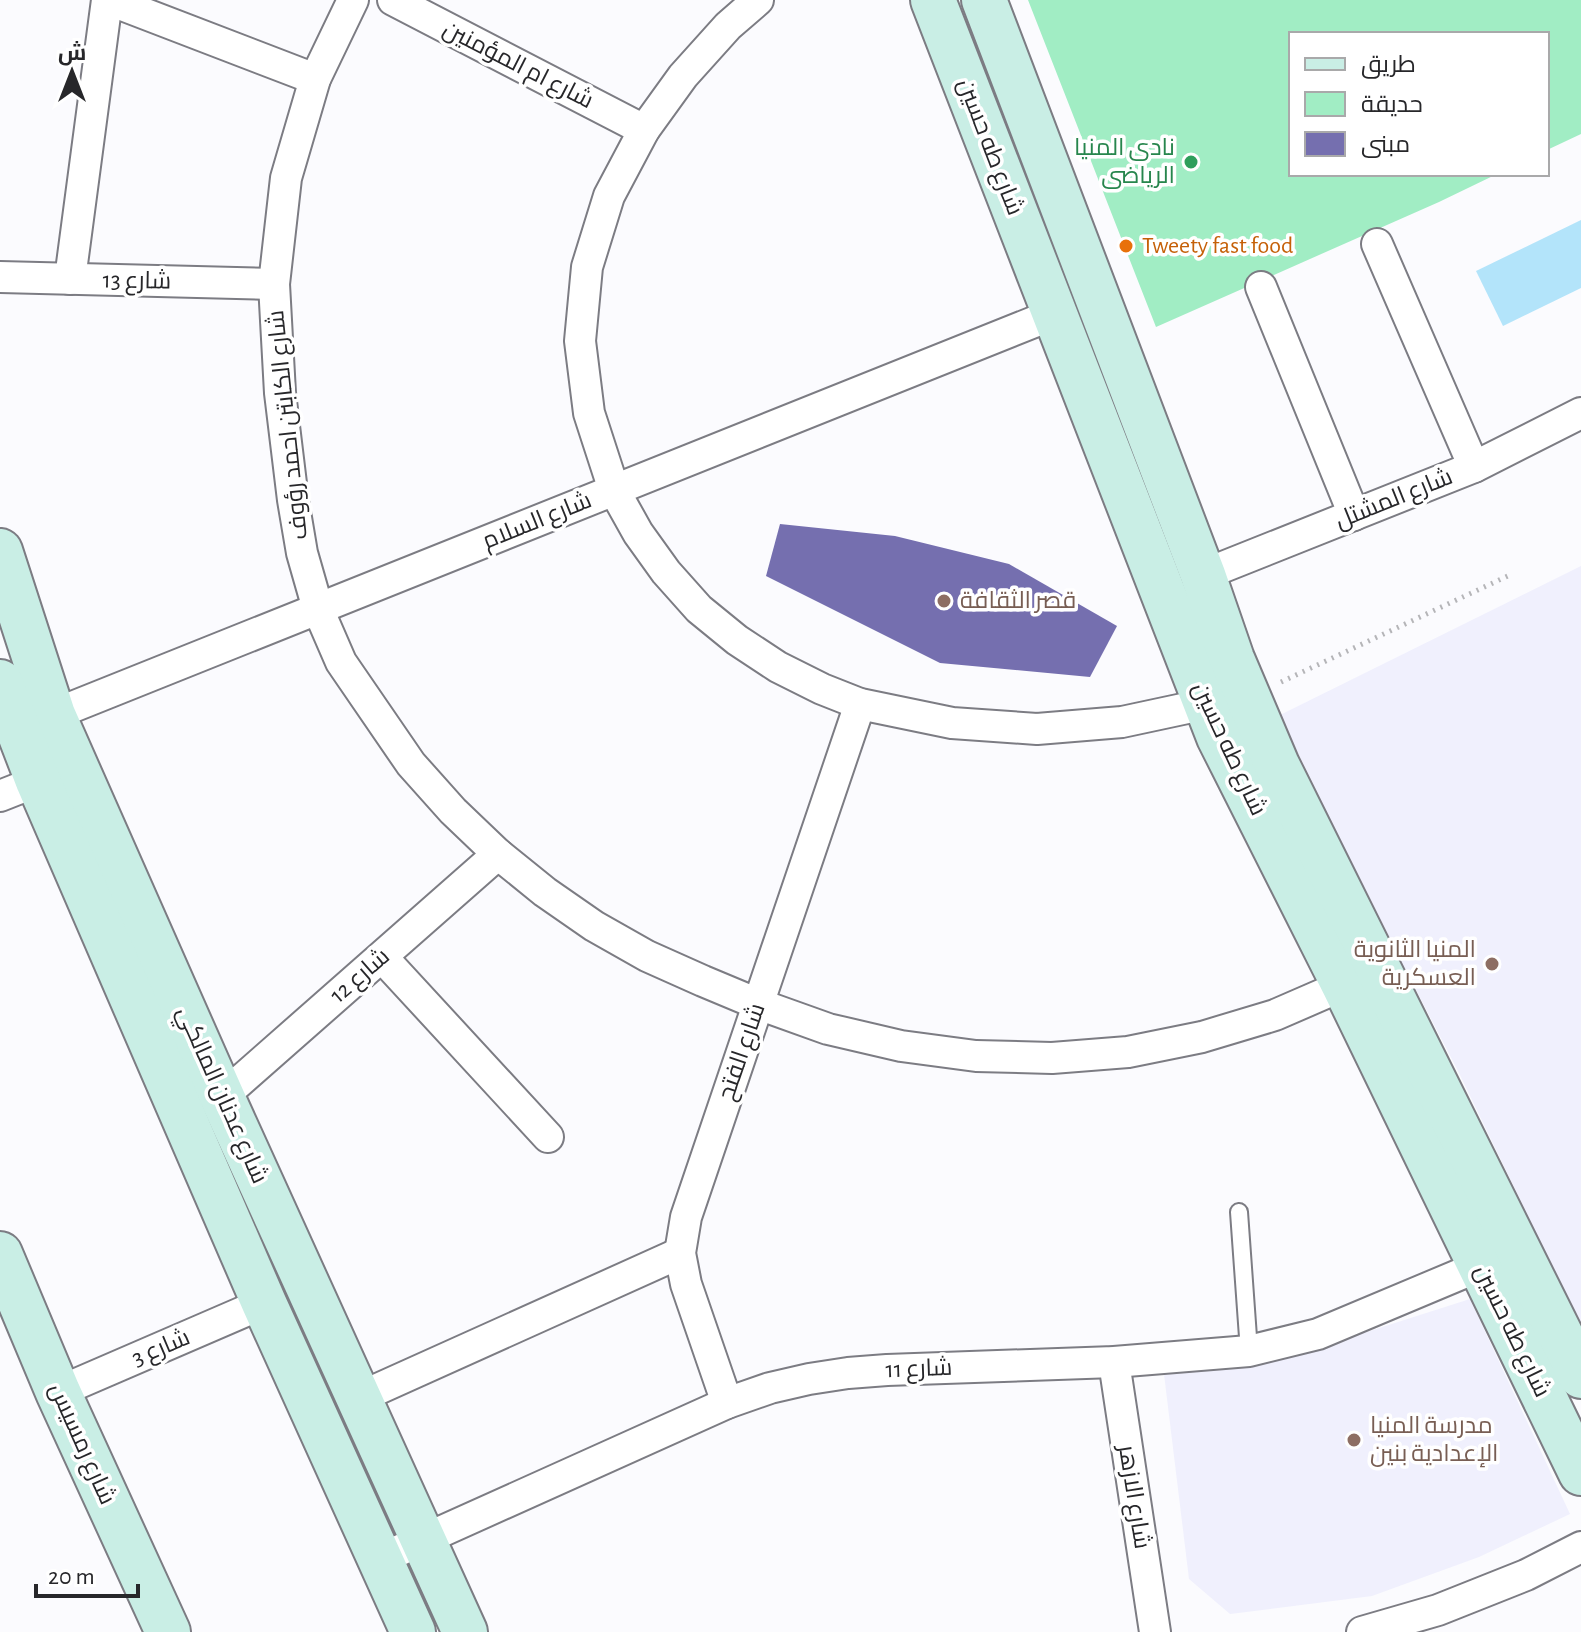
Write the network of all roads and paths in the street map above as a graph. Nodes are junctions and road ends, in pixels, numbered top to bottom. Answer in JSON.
{"nodes":[{"id":1,"x":108,"y":0,"type":"edge"},
{"id":2,"x":353,"y":0,"type":"edge"},
{"id":3,"x":393,"y":0,"type":"edge"},
{"id":4,"x":758,"y":0,"type":"edge"},
{"id":5,"x":933,"y":0,"type":"edge"},
{"id":6,"x":984,"y":0,"type":"edge"},
{"id":7,"x":315,"y":79,"type":"junction"},
{"id":8,"x":644,"y":130,"type":"junction"},
{"id":9,"x":1377,"y":244,"type":"dead end"},
{"id":10,"x":0,"y":277,"type":"edge"},
{"id":11,"x":70,"y":279,"type":"junction"},
{"id":12,"x":274,"y":284,"type":"junction"},
{"id":13,"x":1261,"y":287,"type":"dead end"},
{"id":14,"x":1054,"y":314,"type":"junction"},
{"id":15,"x":1581,"y":413,"type":"edge"},
{"id":16,"x":1474,"y":467,"type":"junction"},
{"id":17,"x":614,"y":490,"type":"junction"},
{"id":18,"x":1354,"y":515,"type":"junction"},
{"id":19,"x":0,"y":551,"type":"edge"},
{"id":20,"x":1512,"y":574,"type":"dead end"},
{"id":21,"x":1203,"y":575,"type":"junction"},
{"id":22,"x":1162,"y":589,"type":"junction"},
{"id":23,"x":318,"y":609,"type":"junction"},
{"id":24,"x":0,"y":682,"type":"edge"},
{"id":25,"x":1248,"y":697,"type":"junction"},
{"id":26,"x":860,"y":704,"type":"junction"},
{"id":27,"x":1206,"y":704,"type":"junction"},
{"id":28,"x":36,"y":722,"type":"junction"},
{"id":29,"x":19,"y":789,"type":"edge"},
{"id":30,"x":498,"y":854,"type":"junction"},
{"id":31,"x":382,"y":957,"type":"junction"},
{"id":32,"x":1344,"y":985,"type":"junction"},
{"id":33,"x":758,"y":1004,"type":"junction"},
{"id":34,"x":222,"y":1097,"type":"junction"},
{"id":35,"x":548,"y":1137,"type":"dead end"},
{"id":36,"x":1239,"y":1212,"type":"dead end"},
{"id":37,"x":680,"y":1253,"type":"junction"},
{"id":38,"x":0,"y":1254,"type":"edge"},
{"id":39,"x":1480,"y":1266,"type":"junction"},
{"id":40,"x":264,"y":1303,"type":"junction"},
{"id":41,"x":1249,"y":1351,"type":"junction"},
{"id":42,"x":1114,"y":1362,"type":"junction"},
{"id":43,"x":1581,"y":1376,"type":"edge"},
{"id":44,"x":58,"y":1392,"type":"junction"},
{"id":45,"x":358,"y":1398,"type":"junction"},
{"id":46,"x":727,"y":1403,"type":"junction"},
{"id":47,"x":1581,"y":1473,"type":"edge"},
{"id":48,"x":422,"y":1540,"type":"junction"},
{"id":49,"x":1581,"y":1547,"type":"edge"},
{"id":50,"x":378,"y":1560,"type":"junction"},
{"id":51,"x":168,"y":1632,"type":"edge"},
{"id":52,"x":413,"y":1632,"type":"edge"},
{"id":53,"x":465,"y":1632,"type":"edge"},
{"id":54,"x":1155,"y":1632,"type":"edge"},
{"id":55,"x":1362,"y":1632,"type":"edge"}],
"edges":[{"from":1,"to":7,"type":"street"},
{"from":1,"to":11,"type":"street"},
{"from":2,"to":7,"type":"street","name":"شارع الكابتن احمد رؤوف"},
{"from":3,"to":8,"type":"street","name":"شارع ام المؤمنين"},
{"from":4,"to":8,"type":"street"},
{"from":5,"to":14,"type":"main road","name":"شارع طه حسين"},
{"from":6,"to":21,"type":"main road","name":"شارع طه حسين"},
{"from":7,"to":12,"type":"street","name":"شارع الكابتن احمد رؤوف"},
{"from":8,"to":17,"type":"street"},
{"from":9,"to":16,"type":"street"},
{"from":10,"to":11,"type":"street","name":"شارع 13"},
{"from":11,"to":12,"type":"street","name":"شارع 13"},
{"from":12,"to":23,"type":"street","name":"شارع الكابتن احمد رؤوف"},
{"from":13,"to":18,"type":"street"},
{"from":14,"to":17,"type":"street","name":"شارع السلام"},
{"from":14,"to":22,"type":"main road","name":"شارع طه حسين"},
{"from":15,"to":16,"type":"street","name":"شارع المشتل"},
{"from":16,"to":18,"type":"street","name":"شارع المشتل"},
{"from":17,"to":23,"type":"street","name":"شارع السلام"},
{"from":17,"to":26,"type":"street"},
{"from":18,"to":21,"type":"street","name":"شارع المشتل"},
{"from":19,"to":28,"type":"main road","name":"شارع عدنان المالكي"},
{"from":20,"to":25,"type":"path"},
{"from":21,"to":22,"type":"main road"},
{"from":21,"to":25,"type":"main road","name":"شارع طه حسين"},
{"from":22,"to":27,"type":"main road","name":"شارع طه حسين"},
{"from":23,"to":28,"type":"street","name":"شارع السلام"},
{"from":23,"to":30,"type":"street","name":"شارع الكابتن احمد رؤوف"},
{"from":24,"to":28,"type":"main road","name":"شارع عدنان المالكي"},
{"from":25,"to":43,"type":"main road","name":"شارع طه حسين"},
{"from":26,"to":27,"type":"street"},
{"from":26,"to":33,"type":"street","name":"شارع الفتح"},
{"from":27,"to":32,"type":"main road","name":"شارع طه حسين"},
{"from":28,"to":29,"type":"main road","name":"شارع عدنان المالكي"},
{"from":28,"to":34,"type":"main road","name":"شارع عدنان المالكي"},
{"from":29,"to":40,"type":"main road","name":"شارع عدنان المالكي"},
{"from":30,"to":31,"type":"street","name":"شارع 12"},
{"from":30,"to":33,"type":"street","name":"شارع الكابتن احمد رؤوف"},
{"from":31,"to":34,"type":"street","name":"شارع 12"},
{"from":31,"to":35,"type":"street"},
{"from":32,"to":33,"type":"street","name":"شارع الكابتن احمد رؤوف"},
{"from":32,"to":39,"type":"main road","name":"شارع طه حسين"},
{"from":33,"to":37,"type":"street","name":"شارع الفتح"},
{"from":34,"to":45,"type":"main road","name":"شارع عدنان المالكي"},
{"from":36,"to":41,"type":"lane"},
{"from":37,"to":45,"type":"street"},
{"from":37,"to":46,"type":"street","name":"شارع الفتح"},
{"from":38,"to":44,"type":"main road","name":"شارع رمسيس"},
{"from":39,"to":41,"type":"street","name":"شارع 11"},
{"from":39,"to":47,"type":"main road","name":"شارع طه حسين"},
{"from":40,"to":44,"type":"street","name":"شارع 3"},
{"from":40,"to":50,"type":"main road","name":"شارع عدنان المالكي"},
{"from":41,"to":42,"type":"street","name":"شارع 11"},
{"from":42,"to":46,"type":"street","name":"شارع 11"},
{"from":42,"to":54,"type":"street","name":"شارع الازهر"},
{"from":44,"to":51,"type":"main road","name":"شارع رمسيس"},
{"from":45,"to":48,"type":"main road","name":"شارع عدنان المالكي"},
{"from":46,"to":48,"type":"street","name":"شارع 11"},
{"from":48,"to":50,"type":"street","name":"شارع 11"},
{"from":48,"to":53,"type":"main road","name":"شارع عدنان المالكي"},
{"from":49,"to":55,"type":"street"},
{"from":50,"to":52,"type":"main road","name":"شارع عدنان المالكي"}]}
